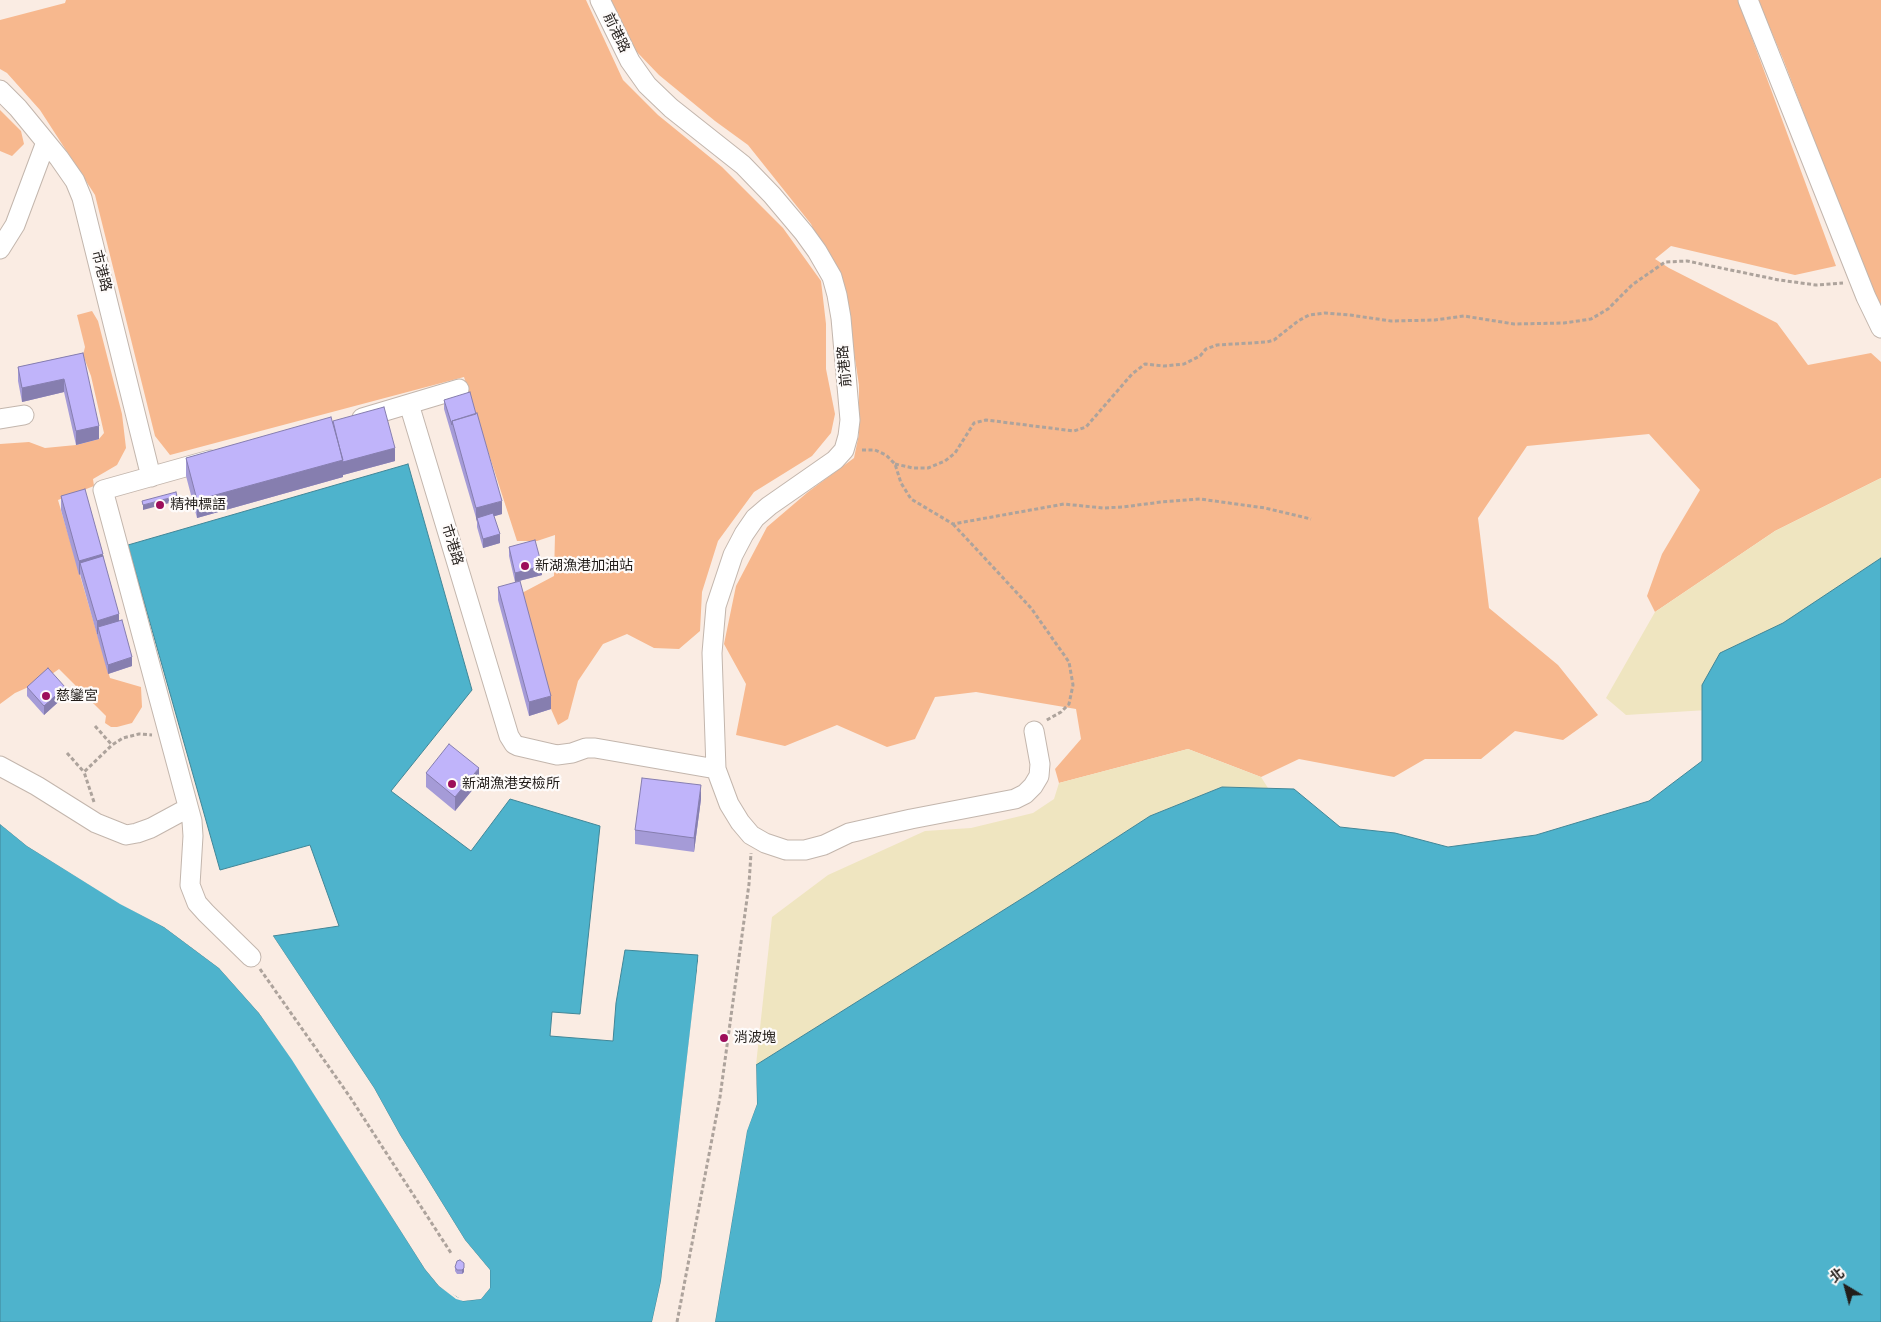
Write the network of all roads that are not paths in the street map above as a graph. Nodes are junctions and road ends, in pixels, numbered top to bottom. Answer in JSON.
{"nodes":[{"id":1,"x":600,"y":0,"type":"edge"},
{"id":2,"x":1748,"y":0,"type":"edge"},
{"id":3,"x":0,"y":90,"type":"edge"},
{"id":4,"x":46,"y":142,"type":"junction"},
{"id":5,"x":0,"y":249,"type":"edge"},
{"id":6,"x":1881,"y":328,"type":"edge"},
{"id":7,"x":459,"y":389,"type":"dead end"},
{"id":8,"x":409,"y":404,"type":"junction"},
{"id":9,"x":24,"y":415,"type":"dead end"},
{"id":10,"x":0,"y":419,"type":"edge"},
{"id":11,"x":342,"y":423,"type":"edge"},
{"id":12,"x":227,"y":455,"type":"edge"},
{"id":13,"x":151,"y":477,"type":"junction"},
{"id":14,"x":1034,"y":731,"type":"road end"},
{"id":15,"x":0,"y":766,"type":"edge"},
{"id":16,"x":716,"y":769,"type":"junction"},
{"id":17,"x":188,"y":808,"type":"junction"},
{"id":18,"x":251,"y":957,"type":"road end"}],
"edges":[{"from":1,"to":16,"type":"street","name":"前港路"},
{"from":2,"to":6,"type":"street"},
{"from":3,"to":4,"type":"street","name":"市港路"},
{"from":4,"to":5,"type":"street"},
{"from":4,"to":13,"type":"street","name":"市港路"},
{"from":7,"to":8,"type":"street"},
{"from":8,"to":11,"type":"street"},
{"from":8,"to":16,"type":"street","name":"市港路"},
{"from":9,"to":10,"type":"street"},
{"from":12,"to":13,"type":"street"},
{"from":13,"to":17,"type":"street"},
{"from":14,"to":16,"type":"street"},
{"from":15,"to":17,"type":"street"},
{"from":17,"to":18,"type":"street"}]}
